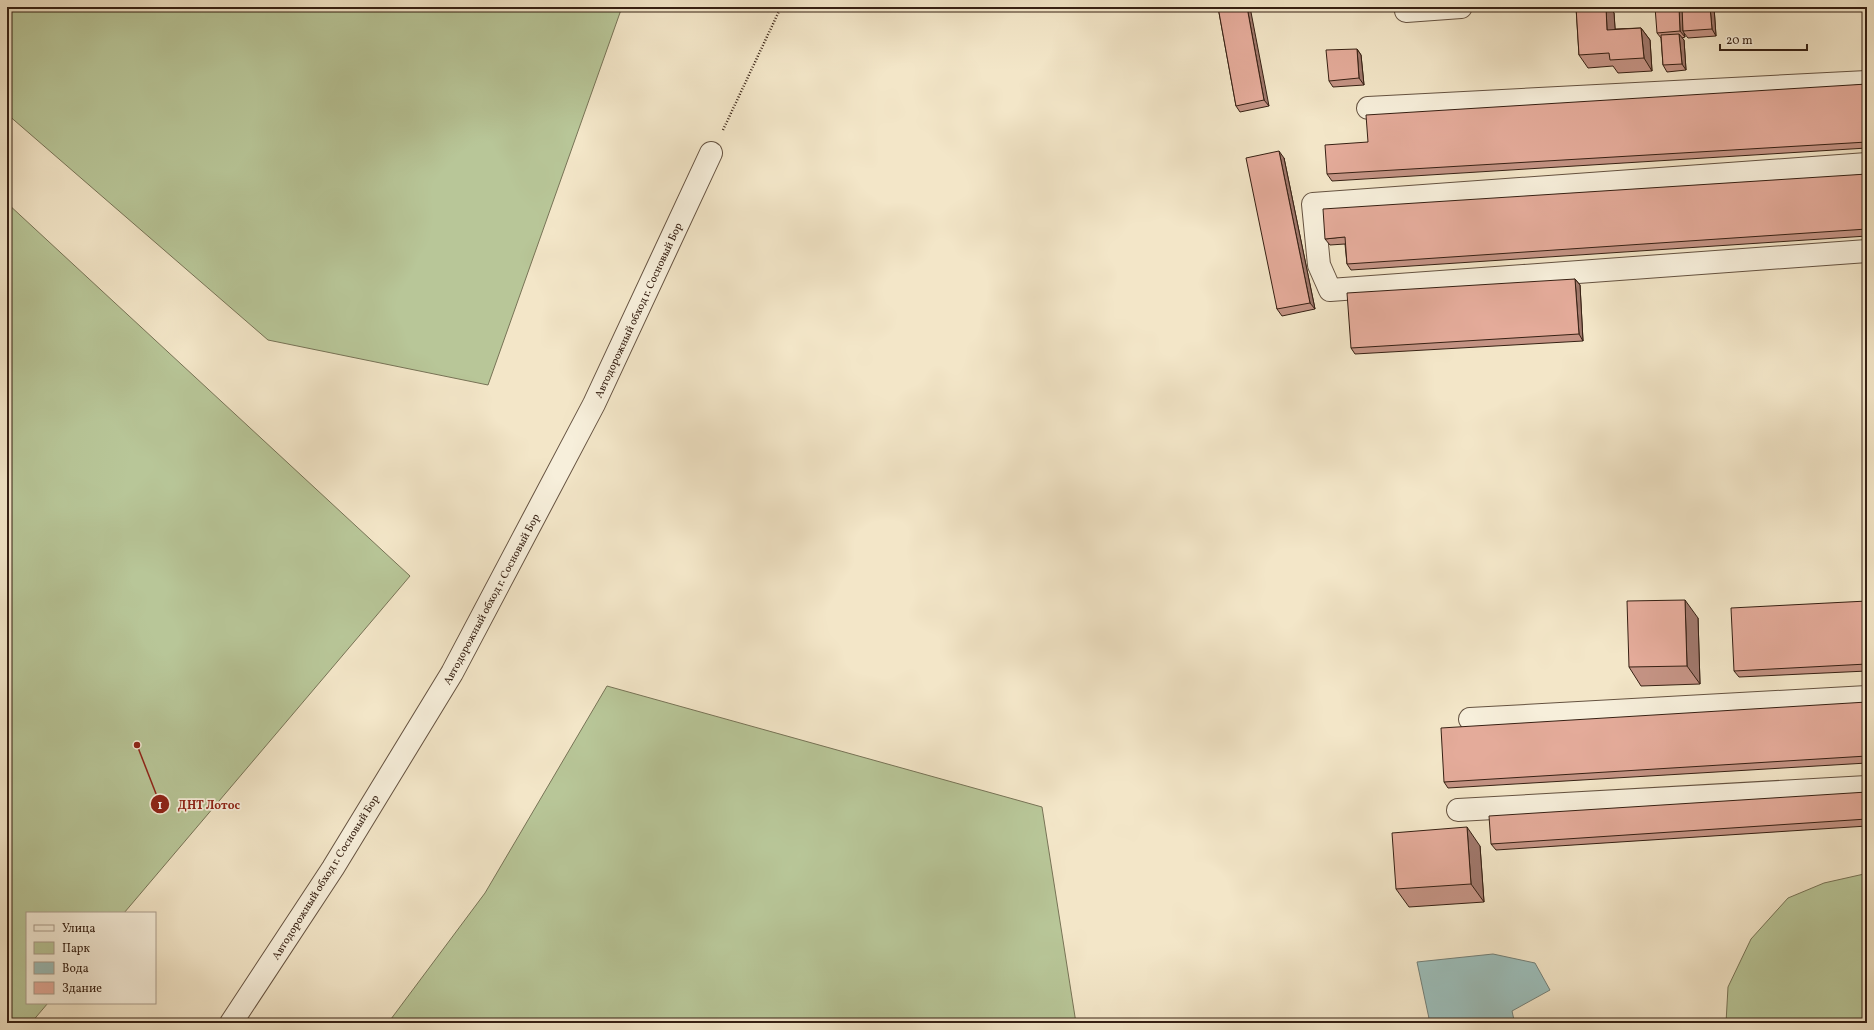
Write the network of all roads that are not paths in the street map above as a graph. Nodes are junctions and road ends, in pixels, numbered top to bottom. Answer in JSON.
{"nodes":[{"id":1,"x":1461,"y":7,"type":"edge"},
{"id":2,"x":1406,"y":11,"type":"dead end"},
{"id":3,"x":1867,"y":82,"type":"edge"},
{"id":4,"x":1368,"y":108,"type":"dead end"},
{"id":5,"x":711,"y":153,"type":"road end"},
{"id":6,"x":1867,"y":164,"type":"edge"},
{"id":7,"x":1867,"y":251,"type":"edge"},
{"id":8,"x":1867,"y":697,"type":"edge"},
{"id":9,"x":1470,"y":719,"type":"dead end"},
{"id":10,"x":1867,"y":787,"type":"edge"},
{"id":11,"x":1458,"y":810,"type":"dead end"},
{"id":12,"x":231,"y":1023,"type":"edge"}],
"edges":[{"from":1,"to":2,"type":"lane"},
{"from":3,"to":4,"type":"lane"},
{"from":5,"to":12,"type":"lane","name":"Автодорожный обход г. Сосновый Бор"},
{"from":6,"to":7,"type":"lane"},
{"from":8,"to":9,"type":"lane"},
{"from":10,"to":11,"type":"lane"}]}
